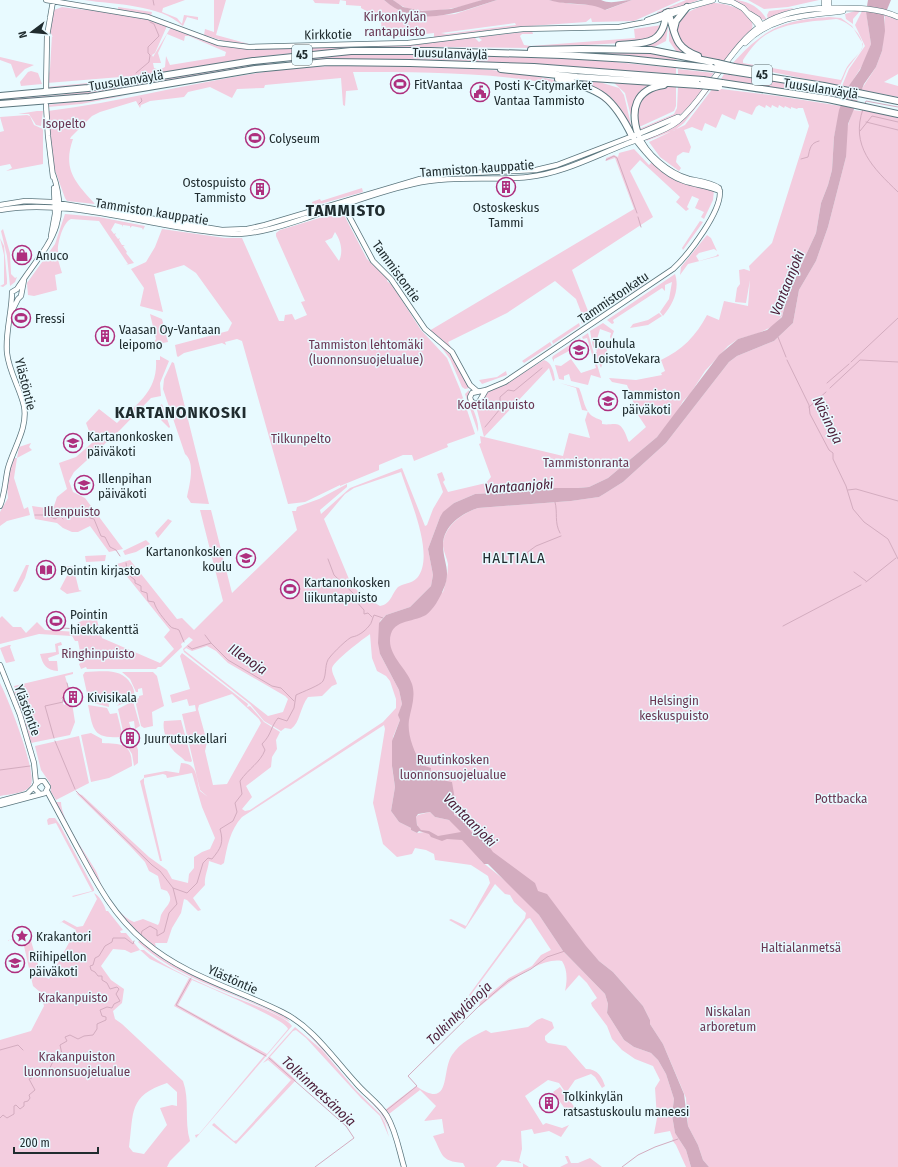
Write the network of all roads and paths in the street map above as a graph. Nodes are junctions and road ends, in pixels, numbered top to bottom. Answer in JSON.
{"nodes":[{"id":1,"x":46,"y":0,"type":"edge"},
{"id":2,"x":713,"y":0,"type":"edge"},
{"id":3,"x":722,"y":0,"type":"edge"},
{"id":4,"x":824,"y":0,"type":"edge"},
{"id":5,"x":828,"y":0,"type":"edge"},
{"id":6,"x":53,"y":1,"type":"junction"},
{"id":7,"x":687,"y":7,"type":"junction"},
{"id":8,"x":826,"y":10,"type":"junction"},
{"id":9,"x":667,"y":15,"type":"junction"},
{"id":10,"x":897,"y":16,"type":"edge"},
{"id":11,"x":761,"y":26,"type":"junction"},
{"id":12,"x":673,"y":30,"type":"junction"},
{"id":13,"x":582,"y":48,"type":"junction"},
{"id":14,"x":494,"y":53,"type":"junction"},
{"id":15,"x":708,"y":61,"type":"junction"},
{"id":16,"x":458,"y":64,"type":"junction"},
{"id":17,"x":732,"y":69,"type":"junction"},
{"id":18,"x":535,"y":73,"type":"junction"},
{"id":19,"x":701,"y":83,"type":"junction"},
{"id":20,"x":675,"y":84,"type":"junction"},
{"id":21,"x":46,"y":90,"type":"dead end"},
{"id":22,"x":0,"y":96,"type":"edge"},
{"id":23,"x":898,"y":101,"type":"edge"},
{"id":24,"x":0,"y":104,"type":"edge"},
{"id":25,"x":46,"y":105,"type":"dead end"},
{"id":26,"x":898,"y":114,"type":"edge"},
{"id":27,"x":637,"y":137,"type":"junction"},
{"id":28,"x":343,"y":203,"type":"junction"},
{"id":29,"x":0,"y":205,"type":"edge"},
{"id":30,"x":58,"y":206,"type":"junction"},
{"id":31,"x":0,"y":210,"type":"edge"},
{"id":32,"x":18,"y":290,"type":"junction"},
{"id":33,"x":12,"y":297,"type":"junction"},
{"id":34,"x":18,"y":298,"type":"junction"},
{"id":35,"x":12,"y":312,"type":"junction"},
{"id":36,"x":470,"y":385,"type":"junction"},
{"id":37,"x":486,"y":390,"type":"junction"},
{"id":38,"x":477,"y":391,"type":"junction"},
{"id":39,"x":470,"y":395,"type":"junction"},
{"id":40,"x":482,"y":396,"type":"junction"},
{"id":41,"x":0,"y":506,"type":"edge"},
{"id":42,"x":0,"y":665,"type":"edge"},
{"id":43,"x":34,"y":763,"type":"junction"},
{"id":44,"x":44,"y":781,"type":"junction"},
{"id":45,"x":36,"y":785,"type":"junction"},
{"id":46,"x":47,"y":791,"type":"junction"},
{"id":47,"x":40,"y":794,"type":"junction"},
{"id":48,"x":0,"y":801,"type":"edge"},
{"id":49,"x":0,"y":805,"type":"edge"},
{"id":50,"x":54,"y":805,"type":"junction"},
{"id":51,"x":404,"y":1167,"type":"edge"}],
"edges":[{"from":1,"to":6,"type":"street","name":"Kirkkotie"},
{"from":2,"to":7,"type":"main road","name":"Kirkkotie"},
{"from":3,"to":11,"type":"main road"},
{"from":4,"to":8,"type":"main road"},
{"from":5,"to":8,"type":"main road"},
{"from":6,"to":9,"type":"street","name":"Kirkkotie"},
{"from":6,"to":21,"type":"street"},
{"from":7,"to":9,"type":"main road","name":"Kirkkotie"},
{"from":7,"to":12,"type":"highway"},
{"from":8,"to":10,"type":"main road","name":"Tammiston kauppatie"},
{"from":8,"to":11,"type":"main road","name":"Tammiston kauppatie"},
{"from":9,"to":12,"type":"highway"},
{"from":9,"to":13,"type":"highway"},
{"from":11,"to":27,"type":"main road","name":"Tammiston kauppatie"},
{"from":12,"to":15,"type":"highway"},
{"from":13,"to":14,"type":"highway"},
{"from":13,"to":15,"type":"highway"},
{"from":14,"to":17,"type":"highway","name":"Tuusulanväylä","number":"45","bridge":true},
{"from":14,"to":22,"type":"highway","name":"Tuusulanväylä","number":"45"},
{"from":15,"to":17,"type":"highway","bridge":true},
{"from":16,"to":18,"type":"highway"},
{"from":16,"to":19,"type":"highway","name":"Tuusulanväylä","number":"45"},
{"from":16,"to":24,"type":"highway","name":"Tuusulanväylä","number":"45"},
{"from":17,"to":23,"type":"highway","name":"Tuusulanväylä","number":"45"},
{"from":18,"to":20,"type":"highway"},
{"from":18,"to":27,"type":"highway"},
{"from":19,"to":20,"type":"highway"},
{"from":19,"to":26,"type":"highway","name":"Tuusulanväylä","number":"45","bridge":true},
{"from":20,"to":27,"type":"highway"},
{"from":25,"to":30,"type":"street","name":"Ylästöntie"},
{"from":27,"to":28,"type":"street","name":"Tammiston kauppatie"},
{"from":27,"to":37,"type":"street","name":"Tammistonkatu"},
{"from":28,"to":30,"type":"street","name":"Tammiston kauppatie"},
{"from":28,"to":36,"type":"street","name":"Tammistontie"},
{"from":29,"to":30,"type":"street","name":"Tammiston kauppatie"},
{"from":30,"to":31,"type":"street","name":"Tammiston kauppatie"},
{"from":30,"to":32,"type":"street","name":"Ylästöntie"},
{"from":32,"to":33,"type":"street","name":"Ylästöntie"},
{"from":32,"to":34,"type":"street","name":"Ylästöntie"},
{"from":33,"to":34,"type":"street"},
{"from":33,"to":35,"type":"street","name":"Ylästöntie"},
{"from":34,"to":35,"type":"street","name":"Ylästöntie"},
{"from":35,"to":41,"type":"street","name":"Ylästöntie"},
{"from":36,"to":38,"type":"street","name":"Tammistontie"},
{"from":36,"to":39,"type":"street","name":"Tammistontie"},
{"from":37,"to":38,"type":"street","name":"Tammistonkatu"},
{"from":37,"to":40,"type":"street"},
{"from":38,"to":39,"type":"street"},
{"from":38,"to":40,"type":"street"},
{"from":39,"to":40,"type":"street"},
{"from":42,"to":43,"type":"street","name":"Ylästöntie"},
{"from":43,"to":44,"type":"street","name":"Ylästöntie"},
{"from":43,"to":45,"type":"street","name":"Ylästöntie"},
{"from":44,"to":45,"type":"street"},
{"from":44,"to":46,"type":"street"},
{"from":45,"to":47,"type":"street"},
{"from":45,"to":48,"type":"street"},
{"from":46,"to":47,"type":"street"},
{"from":46,"to":50,"type":"street","name":"Ylästöntie"},
{"from":47,"to":49,"type":"street"},
{"from":47,"to":50,"type":"street","name":"Ylästöntie"},
{"from":50,"to":51,"type":"street","name":"Ylästöntie"}]}
